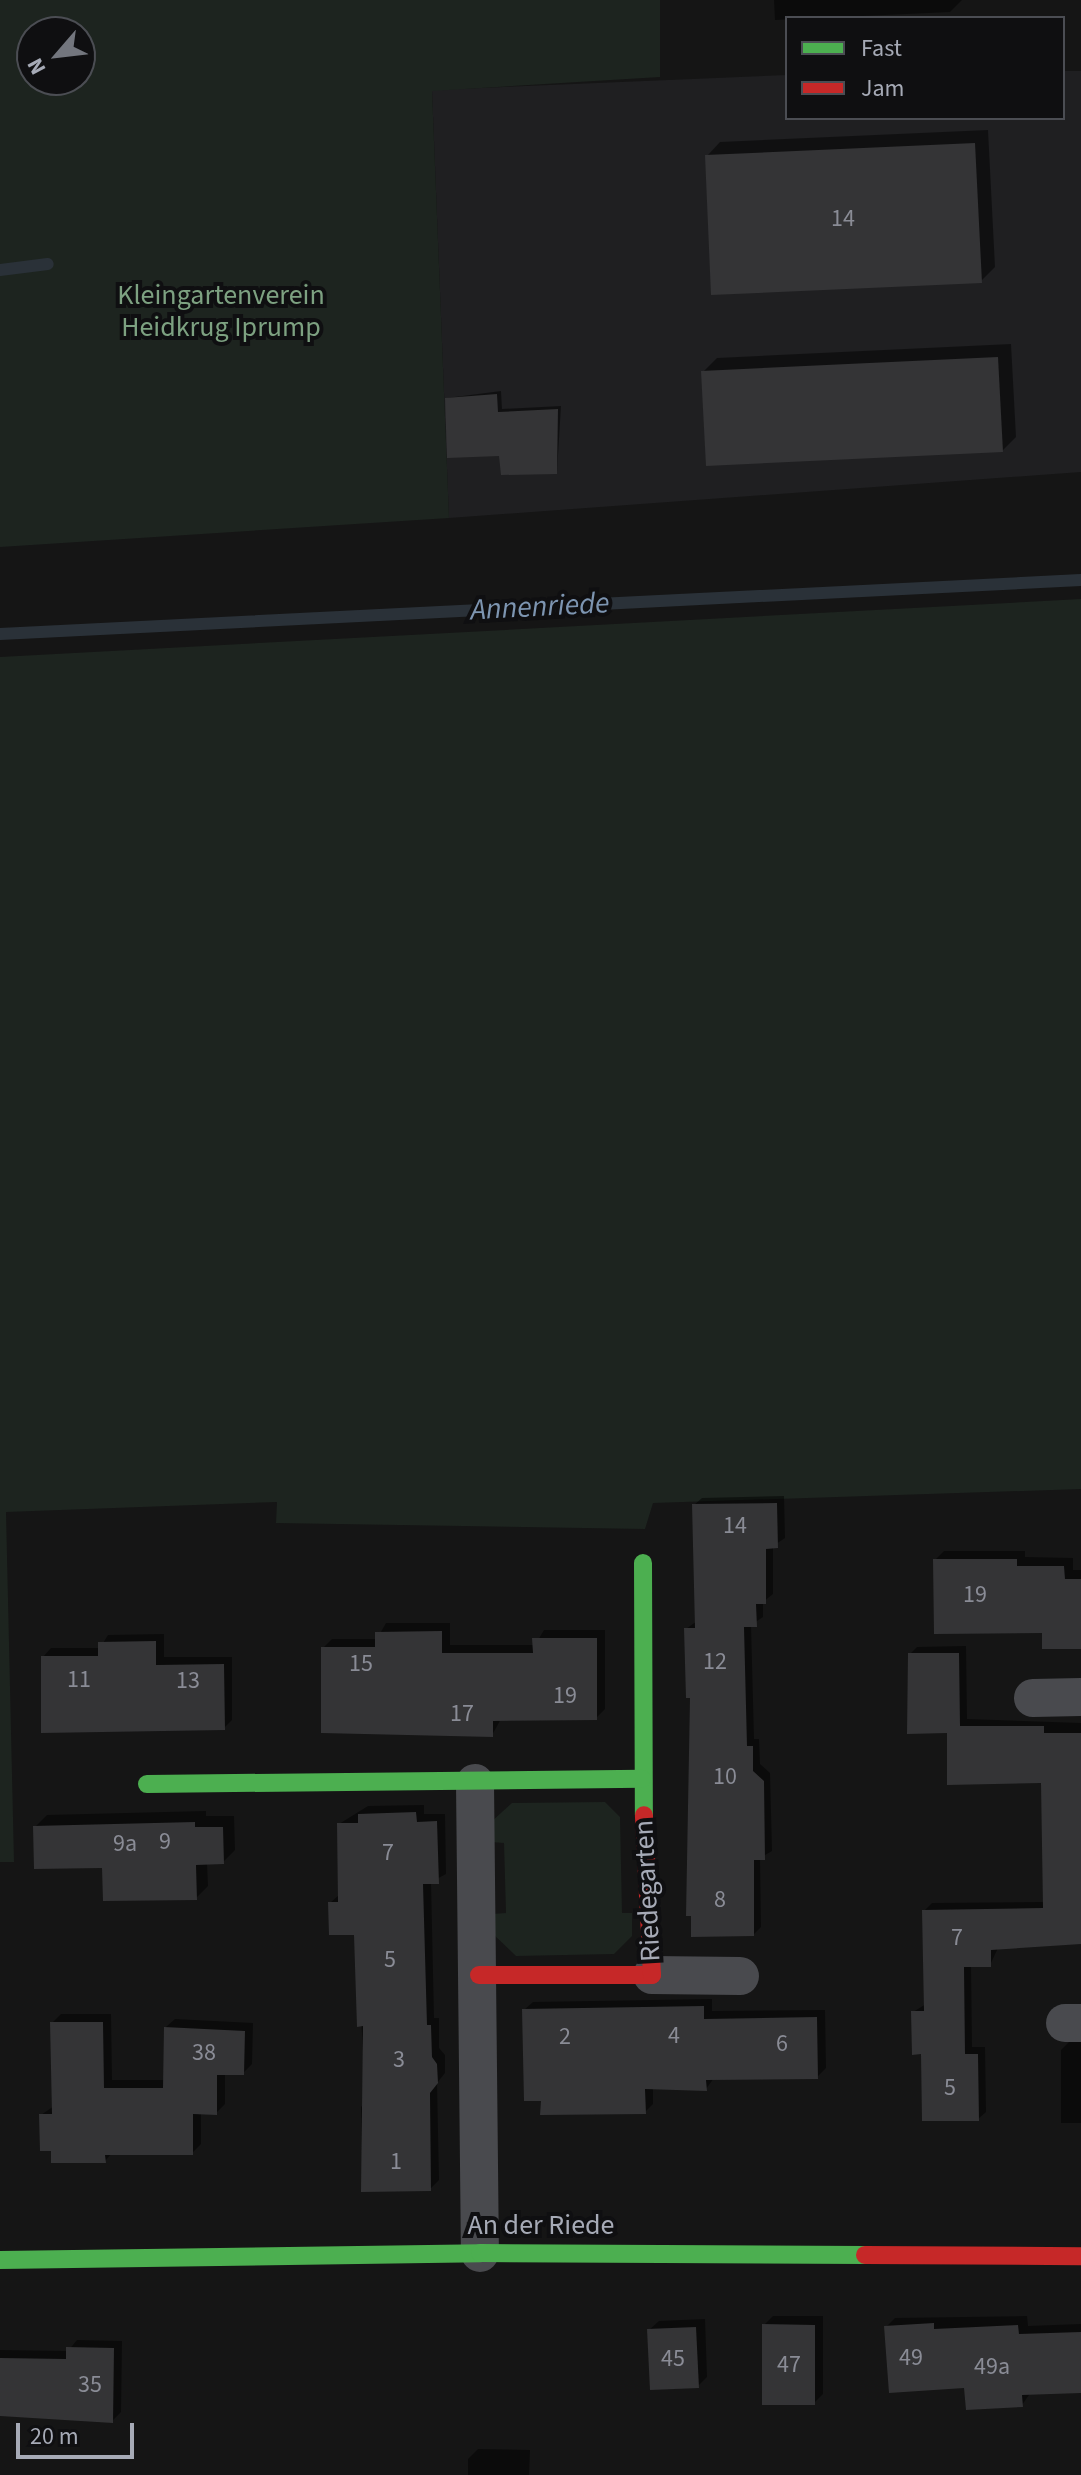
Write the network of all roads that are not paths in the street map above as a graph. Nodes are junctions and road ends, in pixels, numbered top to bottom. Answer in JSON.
{"nodes":[{"id":1,"x":643,"y":1563,"type":"dead end"},
{"id":2,"x":1081,"y":1697,"type":"edge"},
{"id":3,"x":1033,"y":1698,"type":"dead end"},
{"id":4,"x":642,"y":1779,"type":"junction"},
{"id":5,"x":475,"y":1783,"type":"junction"},
{"id":6,"x":147,"y":1784,"type":"dead end"},
{"id":7,"x":479,"y":1975,"type":"junction"},
{"id":8,"x":652,"y":1975,"type":"junction"},
{"id":9,"x":740,"y":1976,"type":"dead end"},
{"id":10,"x":480,"y":2253,"type":"junction"},
{"id":11,"x":1081,"y":2256,"type":"edge"},
{"id":12,"x":0,"y":2260,"type":"edge"}],
"edges":[{"from":1,"to":4,"type":"street","name":"Riedegarten"},
{"from":2,"to":3,"type":"street"},
{"from":4,"to":5,"type":"street","name":"Riedegarten"},
{"from":4,"to":8,"type":"street","name":"Riedegarten"},
{"from":5,"to":6,"type":"street","name":"Riedegarten"},
{"from":5,"to":7,"type":"street"},
{"from":7,"to":8,"type":"street","name":"Riedegarten"},
{"from":7,"to":10,"type":"street"},
{"from":8,"to":9,"type":"street"},
{"from":10,"to":11,"type":"street","name":"An der Riede"},
{"from":10,"to":12,"type":"street","name":"An der Riede"}]}
